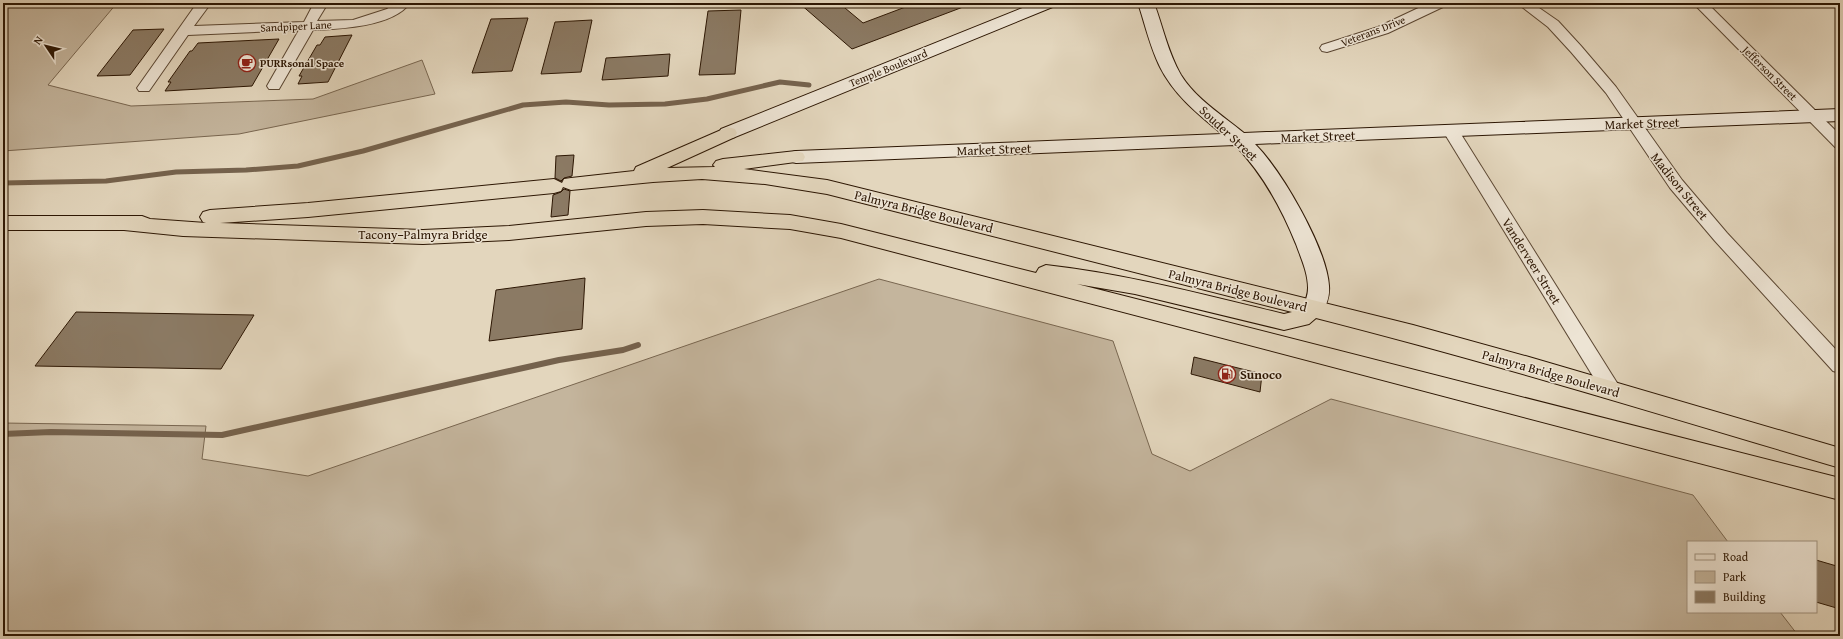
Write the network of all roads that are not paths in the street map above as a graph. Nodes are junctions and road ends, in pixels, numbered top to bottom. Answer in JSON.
{"nodes":[{"id":1,"x":204,"y":3,"type":"edge"},
{"id":2,"x":321,"y":3,"type":"edge"},
{"id":3,"x":403,"y":3,"type":"edge"},
{"id":4,"x":1049,"y":3,"type":"edge"},
{"id":5,"x":1146,"y":3,"type":"edge"},
{"id":6,"x":1440,"y":3,"type":"edge"},
{"id":7,"x":1524,"y":3,"type":"edge"},
{"id":8,"x":1700,"y":3,"type":"edge"},
{"id":9,"x":308,"y":26,"type":"junction"},
{"id":10,"x":183,"y":31,"type":"junction"},
{"id":11,"x":1327,"y":48,"type":"dead end"},
{"id":12,"x":274,"y":86,"type":"dead end"},
{"id":13,"x":144,"y":88,"type":"dead end"},
{"id":14,"x":1813,"y":116,"type":"junction"},
{"id":15,"x":1840,"y":116,"type":"edge"},
{"id":16,"x":1633,"y":124,"type":"junction"},
{"id":17,"x":1451,"y":131,"type":"junction"},
{"id":18,"x":728,"y":134,"type":"joint"},
{"id":19,"x":1240,"y":139,"type":"junction"},
{"id":20,"x":1840,"y":144,"type":"edge"},
{"id":21,"x":796,"y":157,"type":"joint"},
{"id":22,"x":673,"y":174,"type":"junction"},
{"id":23,"x":627,"y":178,"type":"junction"},
{"id":24,"x":3,"y":224,"type":"edge"},
{"id":25,"x":128,"y":224,"type":"junction"},
{"id":26,"x":967,"y":264,"type":"junction"},
{"id":27,"x":1313,"y":309,"type":"junction"},
{"id":28,"x":1840,"y":366,"type":"edge"},
{"id":29,"x":1612,"y":391,"type":"junction"},
{"id":30,"x":1840,"y":458,"type":"edge"},
{"id":31,"x":1840,"y":489,"type":"edge"}],
"edges":[{"from":1,"to":10,"type":"street"},
{"from":2,"to":9,"type":"street"},
{"from":3,"to":9,"type":"street","name":"Sandpiper Lane"},
{"from":4,"to":18,"type":"street","name":"Temple Boulevard"},
{"from":5,"to":19,"type":"street","name":"Souder Street"},
{"from":6,"to":11,"type":"street","name":"Veterans Drive"},
{"from":7,"to":16,"type":"street","name":"Madison Street"},
{"from":8,"to":14,"type":"street","name":"Jefferson Street"},
{"from":9,"to":10,"type":"street","name":"Sandpiper Lane"},
{"from":9,"to":12,"type":"street"},
{"from":10,"to":13,"type":"street"},
{"from":14,"to":15,"type":"street","name":"Market Street"},
{"from":14,"to":16,"type":"street","name":"Market Street"},
{"from":14,"to":20,"type":"street","name":"Jefferson Street"},
{"from":16,"to":17,"type":"street","name":"Market Street"},
{"from":16,"to":28,"type":"street","name":"Madison Street"},
{"from":17,"to":19,"type":"street","name":"Market Street"},
{"from":17,"to":29,"type":"street","name":"Vanderveer Street"},
{"from":18,"to":23,"type":"highway"},
{"from":19,"to":21,"type":"street","name":"Market Street"},
{"from":19,"to":27,"type":"street","name":"Souder Street"},
{"from":21,"to":22,"type":"highway"},
{"from":22,"to":23,"type":"highway","name":"Palmyra Bridge Boulevard"},
{"from":22,"to":27,"type":"highway","name":"Palmyra Bridge Boulevard"},
{"from":23,"to":25,"type":"highway","name":"Tacony–Palmyra Bridge"},
{"from":24,"to":25,"type":"highway","name":"Tacony–Palmyra Bridge"},
{"from":25,"to":26,"type":"highway","name":"Tacony–Palmyra Bridge"},
{"from":26,"to":27,"type":"highway"},
{"from":26,"to":31,"type":"highway"},
{"from":27,"to":29,"type":"highway","name":"Palmyra Bridge Boulevard"},
{"from":29,"to":30,"type":"highway","name":"Palmyra Bridge Boulevard"}]}
